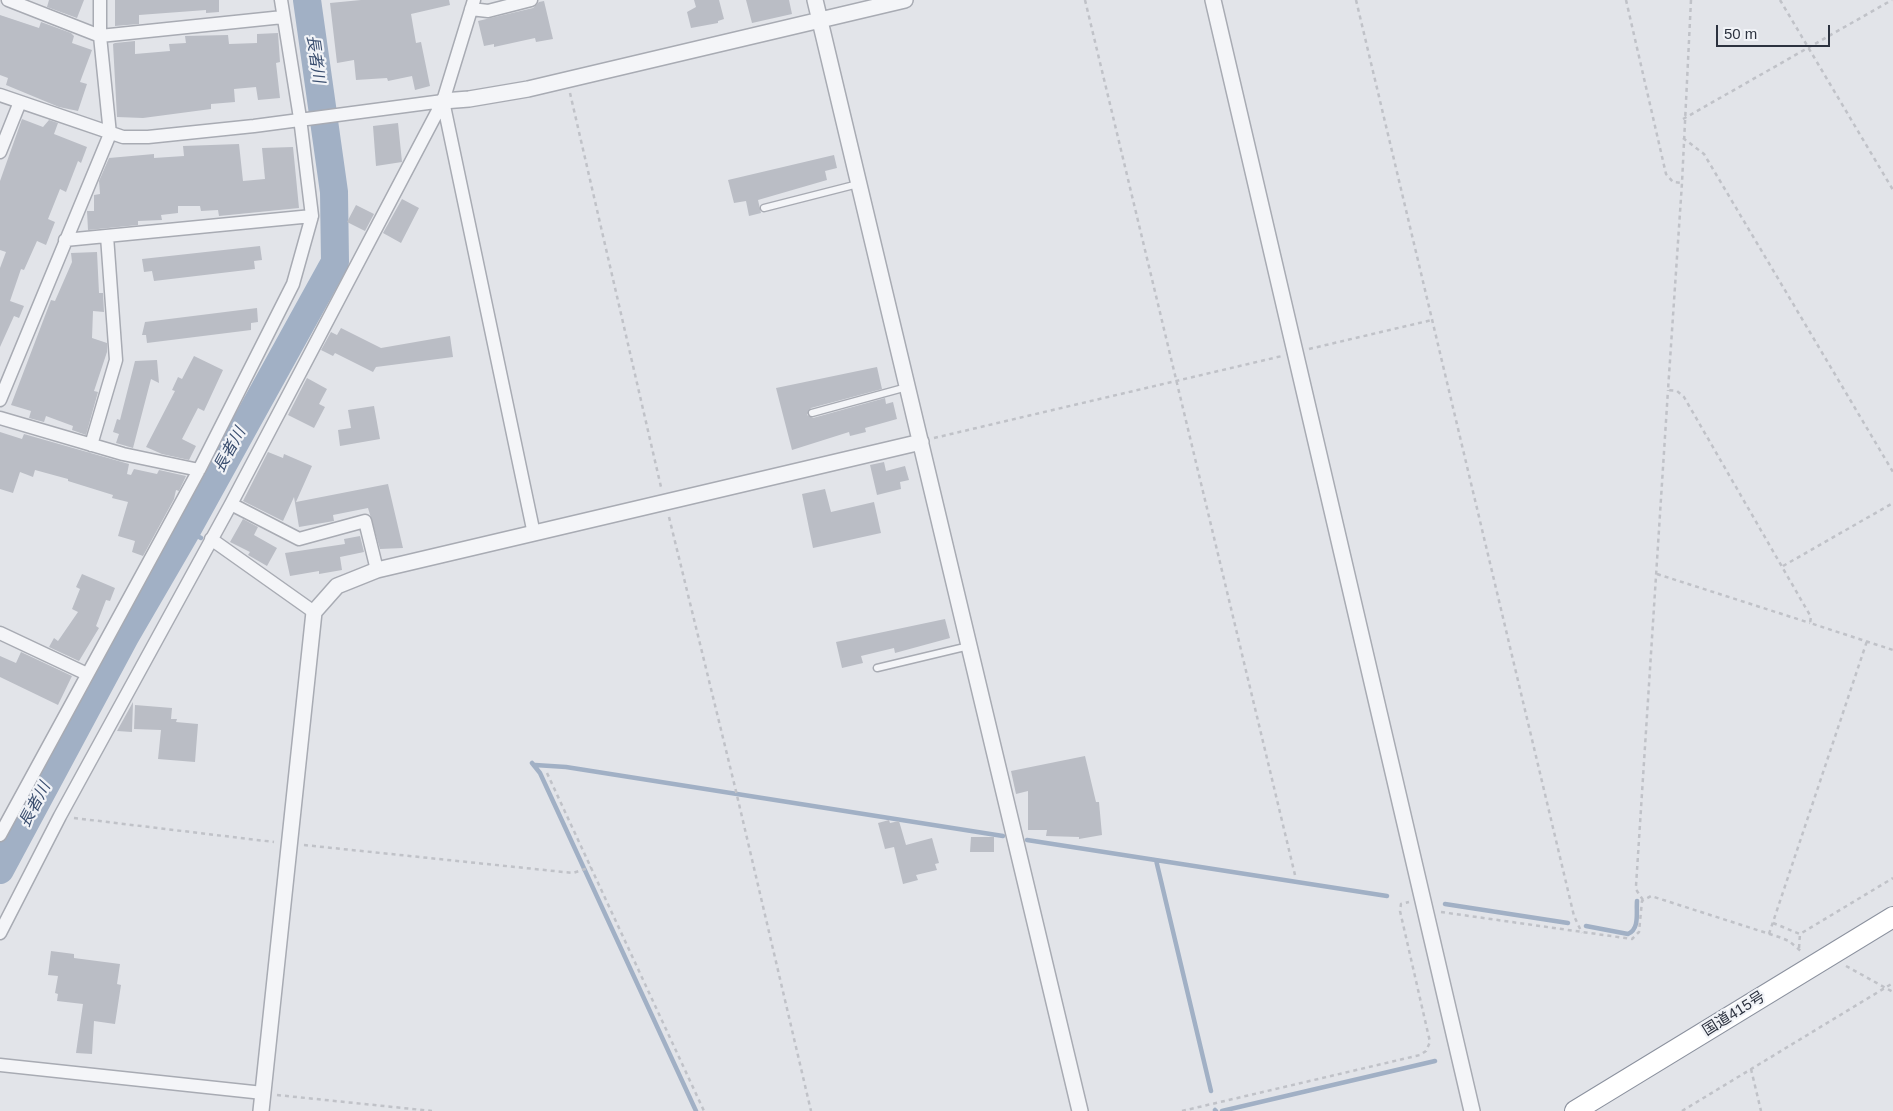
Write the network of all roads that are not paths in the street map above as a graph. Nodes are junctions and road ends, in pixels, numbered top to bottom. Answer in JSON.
{"nodes":[{"id":1,"x":8,"y":0,"type":"edge"},
{"id":2,"x":100,"y":0,"type":"edge"},
{"id":3,"x":281,"y":0,"type":"edge"},
{"id":4,"x":531,"y":0,"type":"edge"},
{"id":5,"x":815,"y":0,"type":"edge"},
{"id":6,"x":905,"y":0,"type":"edge"},
{"id":7,"x":1213,"y":0,"type":"edge"},
{"id":8,"x":472,"y":4,"type":"edge"},
{"id":9,"x":283,"y":16,"type":"junction"},
{"id":10,"x":820,"y":21,"type":"junction"},
{"id":11,"x":100,"y":36,"type":"junction"},
{"id":12,"x":0,"y":95,"type":"edge"},
{"id":13,"x":442,"y":101,"type":"junction"},
{"id":14,"x":20,"y":102,"type":"junction"},
{"id":15,"x":300,"y":118,"type":"junction"},
{"id":16,"x":110,"y":134,"type":"junction"},
{"id":17,"x":0,"y":152,"type":"edge"},
{"id":18,"x":860,"y":184,"type":"junction"},
{"id":19,"x":764,"y":208,"type":"dead end"},
{"id":20,"x":312,"y":216,"type":"junction"},
{"id":21,"x":107,"y":236,"type":"junction"},
{"id":22,"x":65,"y":240,"type":"junction"},
{"id":23,"x":908,"y":387,"type":"junction"},
{"id":24,"x":0,"y":400,"type":"edge"},
{"id":25,"x":812,"y":413,"type":"dead end"},
{"id":26,"x":0,"y":418,"type":"edge"},
{"id":27,"x":921,"y":442,"type":"junction"},
{"id":28,"x":91,"y":445,"type":"junction"},
{"id":29,"x":199,"y":470,"type":"junction"},
{"id":30,"x":231,"y":504,"type":"junction"},
{"id":31,"x":534,"y":534,"type":"junction"},
{"id":32,"x":211,"y":539,"type":"junction"},
{"id":33,"x":378,"y":570,"type":"junction"},
{"id":34,"x":314,"y":612,"type":"junction"},
{"id":35,"x":0,"y":633,"type":"edge"},
{"id":36,"x":969,"y":646,"type":"junction"},
{"id":37,"x":877,"y":668,"type":"dead end"},
{"id":38,"x":86,"y":674,"type":"junction"},
{"id":39,"x":0,"y":836,"type":"edge"},
{"id":40,"x":1893,"y":917,"type":"edge"},
{"id":41,"x":0,"y":933,"type":"edge"},
{"id":42,"x":0,"y":1065,"type":"edge"},
{"id":43,"x":264,"y":1094,"type":"junction"},
{"id":44,"x":262,"y":1111,"type":"edge"},
{"id":45,"x":1080,"y":1111,"type":"edge"},
{"id":46,"x":1472,"y":1111,"type":"edge"},
{"id":47,"x":1575,"y":1111,"type":"edge"}],
"edges":[{"from":1,"to":11,"type":"street"},
{"from":2,"to":11,"type":"street"},
{"from":3,"to":9,"type":"street"},
{"from":4,"to":8,"type":"street"},
{"from":5,"to":10,"type":"street"},
{"from":6,"to":10,"type":"street"},
{"from":7,"to":46,"type":"street"},
{"from":8,"to":13,"type":"street"},
{"from":9,"to":11,"type":"street"},
{"from":9,"to":15,"type":"street"},
{"from":10,"to":13,"type":"street"},
{"from":10,"to":18,"type":"street"},
{"from":11,"to":16,"type":"street"},
{"from":12,"to":14,"type":"street"},
{"from":13,"to":15,"type":"street"},
{"from":13,"to":30,"type":"street"},
{"from":13,"to":31,"type":"street"},
{"from":14,"to":16,"type":"street"},
{"from":14,"to":17,"type":"street"},
{"from":15,"to":16,"type":"street"},
{"from":15,"to":20,"type":"street"},
{"from":16,"to":22,"type":"street"},
{"from":18,"to":19,"type":"lane"},
{"from":18,"to":23,"type":"street"},
{"from":20,"to":21,"type":"street"},
{"from":20,"to":29,"type":"street"},
{"from":21,"to":22,"type":"street"},
{"from":21,"to":28,"type":"street"},
{"from":22,"to":24,"type":"street"},
{"from":23,"to":25,"type":"lane"},
{"from":23,"to":27,"type":"street"},
{"from":26,"to":28,"type":"street"},
{"from":27,"to":31,"type":"street"},
{"from":27,"to":36,"type":"street"},
{"from":28,"to":29,"type":"street"},
{"from":29,"to":38,"type":"street"},
{"from":30,"to":32,"type":"street"},
{"from":30,"to":33,"type":"street"},
{"from":31,"to":33,"type":"street"},
{"from":32,"to":34,"type":"street"},
{"from":32,"to":41,"type":"street"},
{"from":33,"to":34,"type":"street"},
{"from":34,"to":43,"type":"street"},
{"from":35,"to":38,"type":"street"},
{"from":36,"to":37,"type":"lane"},
{"from":36,"to":45,"type":"street"},
{"from":38,"to":39,"type":"street"},
{"from":40,"to":47,"type":"highway","name":"国道415号"},
{"from":42,"to":43,"type":"street"},
{"from":43,"to":44,"type":"street"}]}
